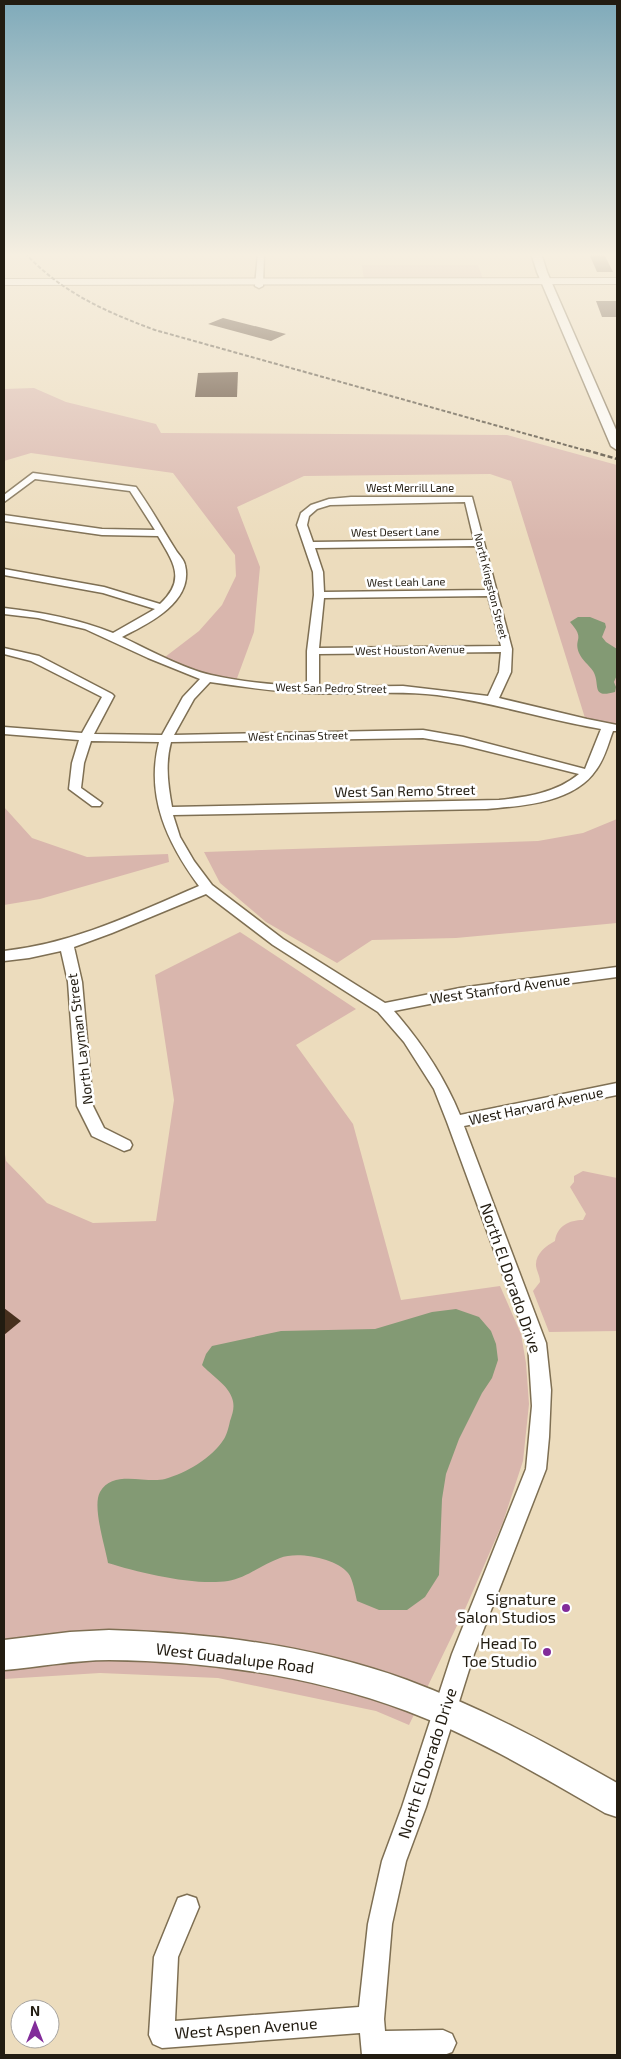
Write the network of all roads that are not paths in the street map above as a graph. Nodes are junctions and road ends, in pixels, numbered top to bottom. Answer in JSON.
{"nodes":[{"id":1,"x":580,"y":349,"type":"edge"},
{"id":2,"x":615,"y":434,"type":"edge"},
{"id":3,"x":617,"y":446,"type":"edge"},
{"id":4,"x":4,"y":499,"type":"edge"},
{"id":5,"x":469,"y":499,"type":"joint"},
{"id":6,"x":4,"y":518,"type":"edge"},
{"id":7,"x":162,"y":533,"type":"junction"},
{"id":8,"x":480,"y":543,"type":"junction"},
{"id":9,"x":310,"y":545,"type":"junction"},
{"id":10,"x":4,"y":572,"type":"edge"},
{"id":11,"x":493,"y":593,"type":"junction"},
{"id":12,"x":319,"y":595,"type":"junction"},
{"id":13,"x":162,"y":608,"type":"junction"},
{"id":14,"x":4,"y":611,"type":"edge"},
{"id":15,"x":113,"y":637,"type":"junction"},
{"id":16,"x":506,"y":649,"type":"junction"},
{"id":17,"x":4,"y":651,"type":"edge"},
{"id":18,"x":313,"y":651,"type":"junction"},
{"id":19,"x":207,"y":678,"type":"junction"},
{"id":20,"x":313,"y":690,"type":"junction"},
{"id":21,"x":492,"y":700,"type":"junction"},
{"id":22,"x":614,"y":729,"type":"edge"},
{"id":23,"x":4,"y":730,"type":"edge"},
{"id":24,"x":85,"y":737,"type":"junction"},
{"id":25,"x":166,"y":739,"type":"junction"},
{"id":26,"x":588,"y":773,"type":"junction"},
{"id":27,"x":96,"y":803,"type":"dead end"},
{"id":28,"x":166,"y":811,"type":"junction"},
{"id":29,"x":207,"y":888,"type":"junction"},
{"id":30,"x":66,"y":946,"type":"junction"},
{"id":31,"x":4,"y":956,"type":"edge"},
{"id":32,"x":617,"y":972,"type":"edge"},
{"id":33,"x":383,"y":1008,"type":"junction"},
{"id":34,"x":616,"y":1093,"type":"edge"},
{"id":35,"x":455,"y":1122,"type":"junction"},
{"id":36,"x":124,"y":1145,"type":"dead end"},
{"id":37,"x":4,"y":1655,"type":"edge"},
{"id":38,"x":445,"y":1710,"type":"junction"},
{"id":39,"x":617,"y":1801,"type":"edge"},
{"id":40,"x":187,"y":1907,"type":"dead end"},
{"id":41,"x":373,"y":2039,"type":"edge"},
{"id":42,"x":443,"y":2043,"type":"dead end"}],
"edges":[{"from":1,"to":2,"type":"main road"},
{"from":2,"to":3,"type":"main road"},
{"from":4,"to":7,"type":"street"},
{"from":5,"to":8,"type":"street","name":"North Kingston Street"},
{"from":5,"to":9,"type":"street","name":"West Merrill Lane"},
{"from":6,"to":7,"type":"street"},
{"from":7,"to":13,"type":"street"},
{"from":8,"to":9,"type":"street","name":"West Desert Lane"},
{"from":8,"to":11,"type":"street","name":"North Kingston Street"},
{"from":9,"to":12,"type":"street"},
{"from":10,"to":13,"type":"street"},
{"from":11,"to":12,"type":"street","name":"West Leah Lane"},
{"from":11,"to":16,"type":"street","name":"North Kingston Street"},
{"from":12,"to":18,"type":"street"},
{"from":13,"to":15,"type":"street"},
{"from":14,"to":15,"type":"street","name":"West San Pedro Street"},
{"from":15,"to":19,"type":"street","name":"West San Pedro Street"},
{"from":16,"to":18,"type":"street","name":"West Houston Avenue"},
{"from":16,"to":21,"type":"street","name":"North Kingston Street"},
{"from":17,"to":24,"type":"street"},
{"from":18,"to":20,"type":"street"},
{"from":19,"to":20,"type":"street","name":"West San Pedro Street"},
{"from":19,"to":25,"type":"street","name":"North El Dorado Drive"},
{"from":20,"to":21,"type":"street","name":"West San Pedro Street"},
{"from":21,"to":22,"type":"street","name":"West San Pedro Street"},
{"from":22,"to":26,"type":"street"},
{"from":23,"to":24,"type":"street","name":"West Encinas Street"},
{"from":24,"to":25,"type":"street","name":"West Encinas Street"},
{"from":24,"to":27,"type":"street"},
{"from":25,"to":26,"type":"street","name":"West Encinas Street"},
{"from":25,"to":28,"type":"street","name":"North El Dorado Drive"},
{"from":26,"to":28,"type":"street","name":"West San Remo Street"},
{"from":28,"to":29,"type":"street","name":"North El Dorado Drive"},
{"from":29,"to":30,"type":"street"},
{"from":29,"to":33,"type":"street","name":"North El Dorado Drive"},
{"from":30,"to":31,"type":"street"},
{"from":30,"to":36,"type":"street","name":"North Layman Street"},
{"from":32,"to":33,"type":"street","name":"West Stanford Avenue"},
{"from":33,"to":35,"type":"street","name":"North El Dorado Drive"},
{"from":34,"to":35,"type":"street","name":"West Harvard Avenue"},
{"from":35,"to":38,"type":"street","name":"North El Dorado Drive"},
{"from":37,"to":38,"type":"main road","name":"West Guadalupe Road"},
{"from":38,"to":39,"type":"main road","name":"West Guadalupe Road"},
{"from":38,"to":41,"type":"street","name":"North El Dorado Drive"},
{"from":40,"to":41,"type":"street","name":"West Aspen Avenue"},
{"from":41,"to":42,"type":"street","name":"West Aspen Avenue"}]}
